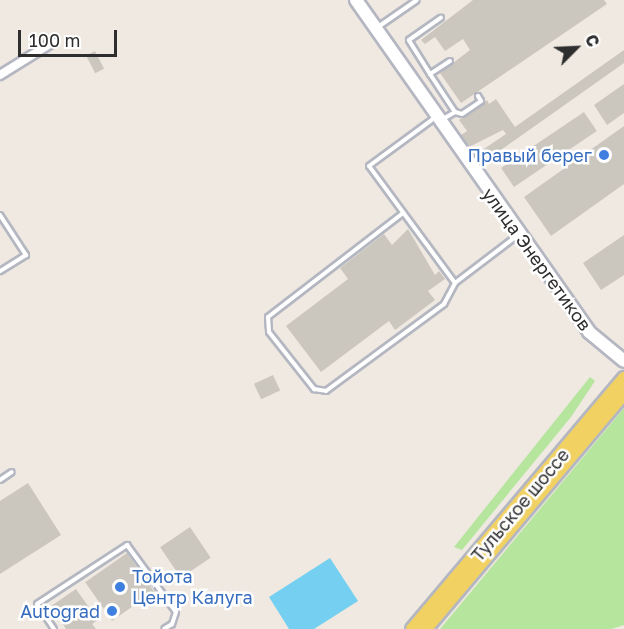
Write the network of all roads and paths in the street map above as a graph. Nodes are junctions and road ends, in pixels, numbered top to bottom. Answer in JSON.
{"nodes":[{"id":1,"x":356,"y":0,"type":"edge"},
{"id":2,"x":417,"y":0,"type":"edge"},
{"id":3,"x":441,"y":18,"type":"dead end"},
{"id":4,"x":376,"y":28,"type":"junction"},
{"id":5,"x":53,"y":42,"type":"dead end"},
{"id":6,"x":450,"y":61,"type":"dead end"},
{"id":7,"x":430,"y":74,"type":"junction"},
{"id":8,"x":0,"y":75,"type":"edge"},
{"id":9,"x":478,"y":96,"type":"dead end"},
{"id":10,"x":455,"y":112,"type":"junction"},
{"id":11,"x":438,"y":119,"type":"junction"},
{"id":12,"x":403,"y":213,"type":"junction"},
{"id":13,"x":0,"y":215,"type":"edge"},
{"id":14,"x":518,"y":235,"type":"junction"},
{"id":15,"x":0,"y":271,"type":"edge"},
{"id":16,"x":455,"y":283,"type":"junction"},
{"id":17,"x":624,"y":361,"type":"edge"},
{"id":18,"x":624,"y":378,"type":"edge"},
{"id":19,"x":624,"y":394,"type":"edge"},
{"id":20,"x":12,"y":472,"type":"dead end"},
{"id":21,"x":0,"y":480,"type":"edge"},
{"id":22,"x":54,"y":629,"type":"edge"},
{"id":23,"x":164,"y":629,"type":"edge"},
{"id":24,"x":412,"y":629,"type":"edge"},
{"id":25,"x":426,"y":629,"type":"edge"}],
"edges":[{"from":1,"to":4,"type":"street","name":"улица Энергетиков"},
{"from":2,"to":4,"type":"lane"},
{"from":3,"to":7,"type":"lane"},
{"from":4,"to":11,"type":"street","name":"улица Энергетиков"},
{"from":5,"to":8,"type":"street"},
{"from":6,"to":7,"type":"lane"},
{"from":7,"to":10,"type":"lane"},
{"from":9,"to":10,"type":"lane"},
{"from":10,"to":11,"type":"lane"},
{"from":11,"to":12,"type":"lane"},
{"from":11,"to":14,"type":"street","name":"улица Энергетиков"},
{"from":12,"to":16,"type":"lane"},
{"from":12,"to":16,"type":"lane"},
{"from":13,"to":15,"type":"lane"},
{"from":14,"to":16,"type":"lane"},
{"from":14,"to":17,"type":"street","name":"улица Энергетиков"},
{"from":18,"to":24,"type":"main road","name":"Тульское шоссе"},
{"from":19,"to":25,"type":"main road","name":"Тульское шоссе"},
{"from":20,"to":21,"type":"lane"},
{"from":22,"to":23,"type":"lane"}]}
